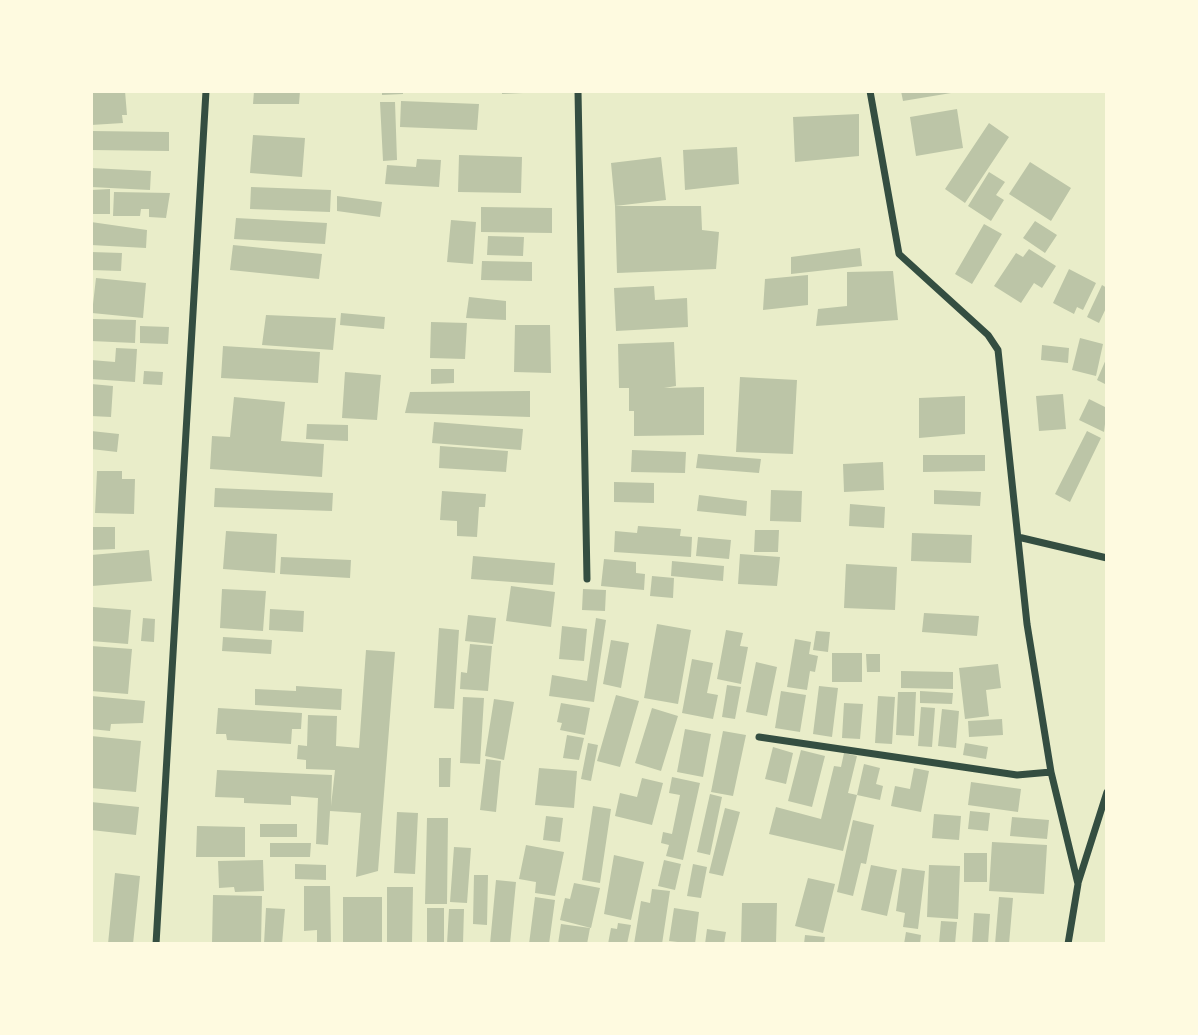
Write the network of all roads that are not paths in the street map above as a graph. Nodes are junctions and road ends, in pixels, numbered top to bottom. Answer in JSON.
{"nodes":[{"id":1,"x":206,"y":91,"type":"edge"},
{"id":2,"x":578,"y":91,"type":"edge"},
{"id":3,"x":870,"y":91,"type":"edge"},
{"id":4,"x":1018,"y":537,"type":"junction"},
{"id":5,"x":1107,"y":558,"type":"edge"},
{"id":6,"x":587,"y":579,"type":"dead end"},
{"id":7,"x":759,"y":737,"type":"dead end"},
{"id":8,"x":1051,"y":772,"type":"junction"},
{"id":9,"x":1107,"y":792,"type":"edge"},
{"id":10,"x":1105,"y":804,"type":"edge"},
{"id":11,"x":1078,"y":884,"type":"junction"},
{"id":12,"x":156,"y":944,"type":"edge"},
{"id":13,"x":1068,"y":944,"type":"edge"}],
"edges":[{"from":1,"to":12,"type":"street"},
{"from":2,"to":6,"type":"street"},
{"from":3,"to":4,"type":"street"},
{"from":4,"to":5,"type":"street"},
{"from":4,"to":8,"type":"street"},
{"from":7,"to":8,"type":"street"},
{"from":8,"to":11,"type":"street"},
{"from":9,"to":10,"type":"street"},
{"from":10,"to":11,"type":"street"},
{"from":11,"to":13,"type":"street"}]}
